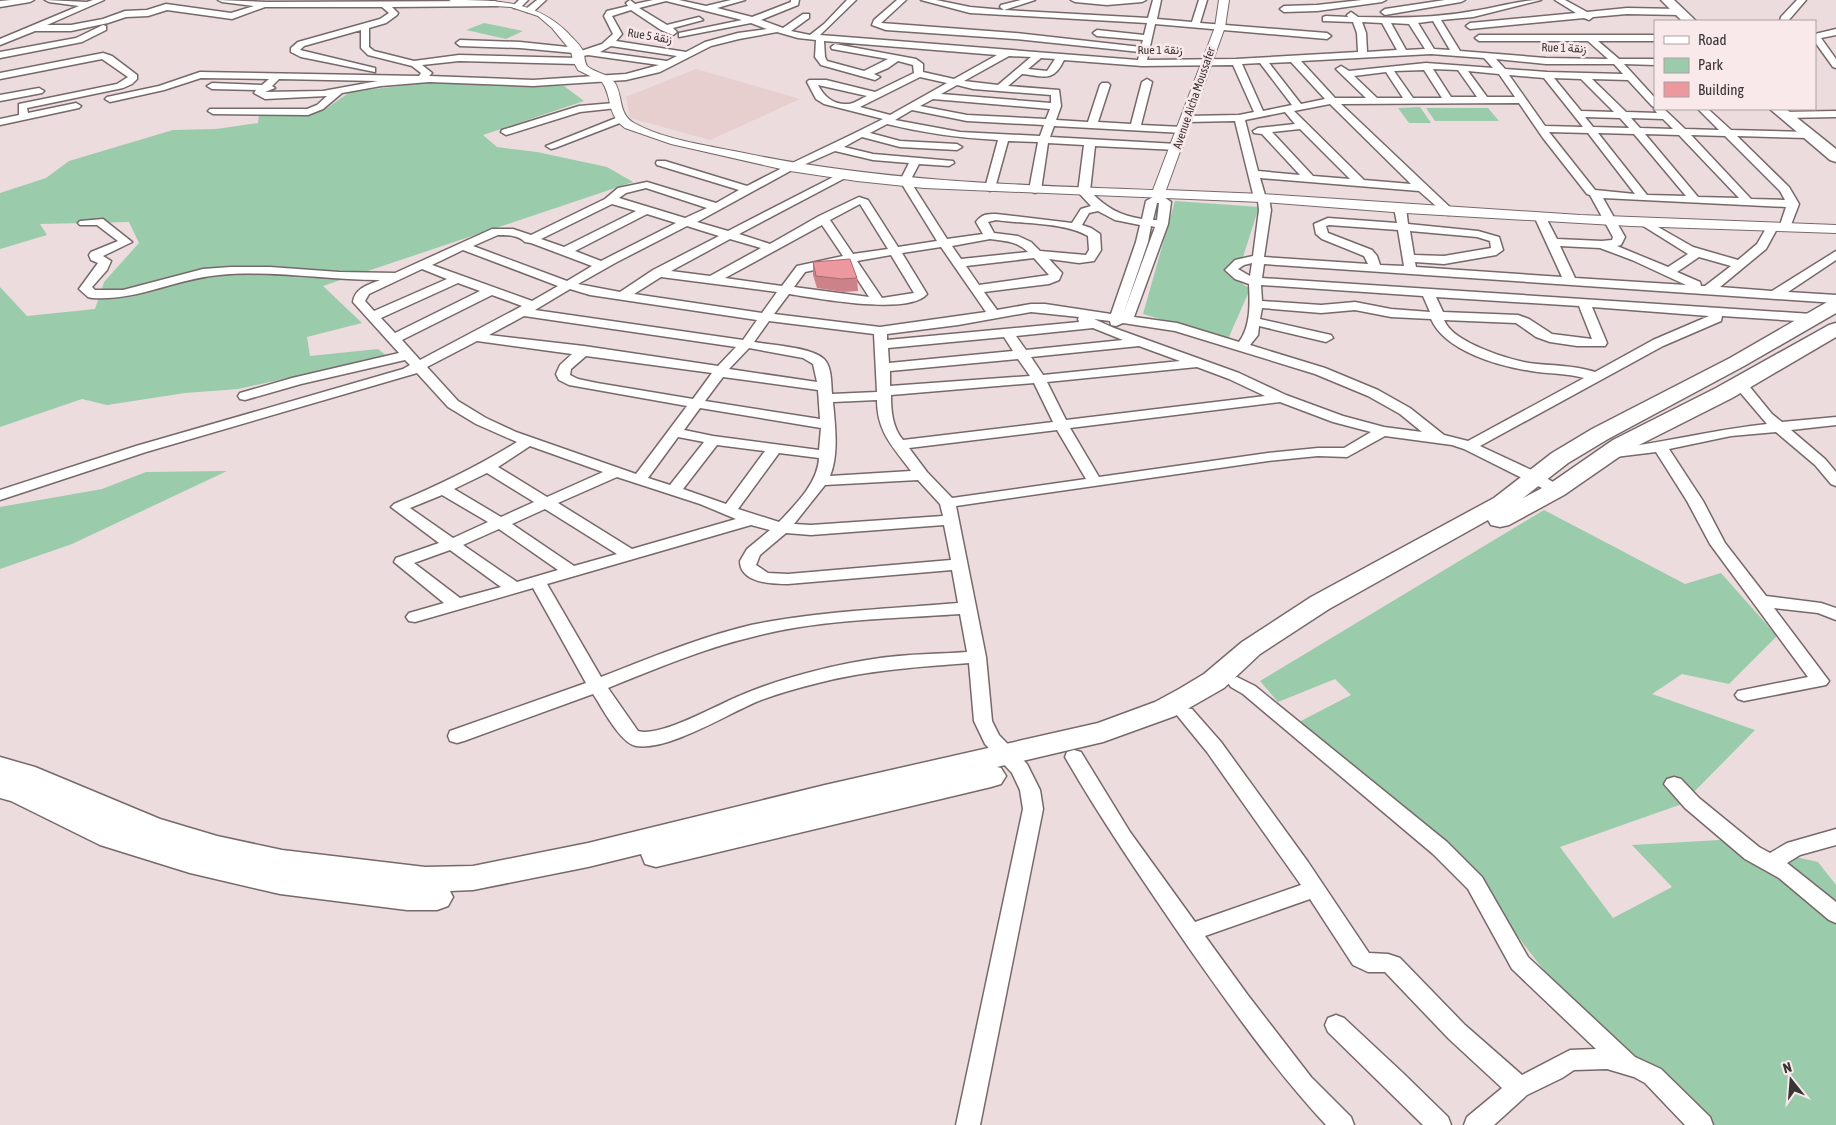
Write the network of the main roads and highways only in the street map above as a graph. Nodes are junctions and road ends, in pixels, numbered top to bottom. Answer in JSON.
{"nodes":[{"id":1,"x":1667,"y":0,"type":"edge"},
{"id":2,"x":1686,"y":18,"type":"edge"},
{"id":3,"x":1780,"y":112,"type":"edge"},
{"id":4,"x":1836,"y":157,"type":"edge"},
{"id":5,"x":1836,"y":305,"type":"edge"},
{"id":6,"x":1836,"y":329,"type":"edge"},
{"id":7,"x":1546,"y":484,"type":"junction"},
{"id":8,"x":1013,"y":762,"type":"junction"},
{"id":9,"x":0,"y":768,"type":"edge"},
{"id":10,"x":0,"y":786,"type":"edge"}],
"edges":[{"from":1,"to":2,"type":"main road"},
{"from":3,"to":4,"type":"main road"},
{"from":5,"to":7,"type":"main road"},
{"from":6,"to":7,"type":"main road"},
{"from":7,"to":8,"type":"main road"},
{"from":7,"to":8,"type":"main road"},
{"from":8,"to":9,"type":"main road"},
{"from":8,"to":10,"type":"main road"}]}
